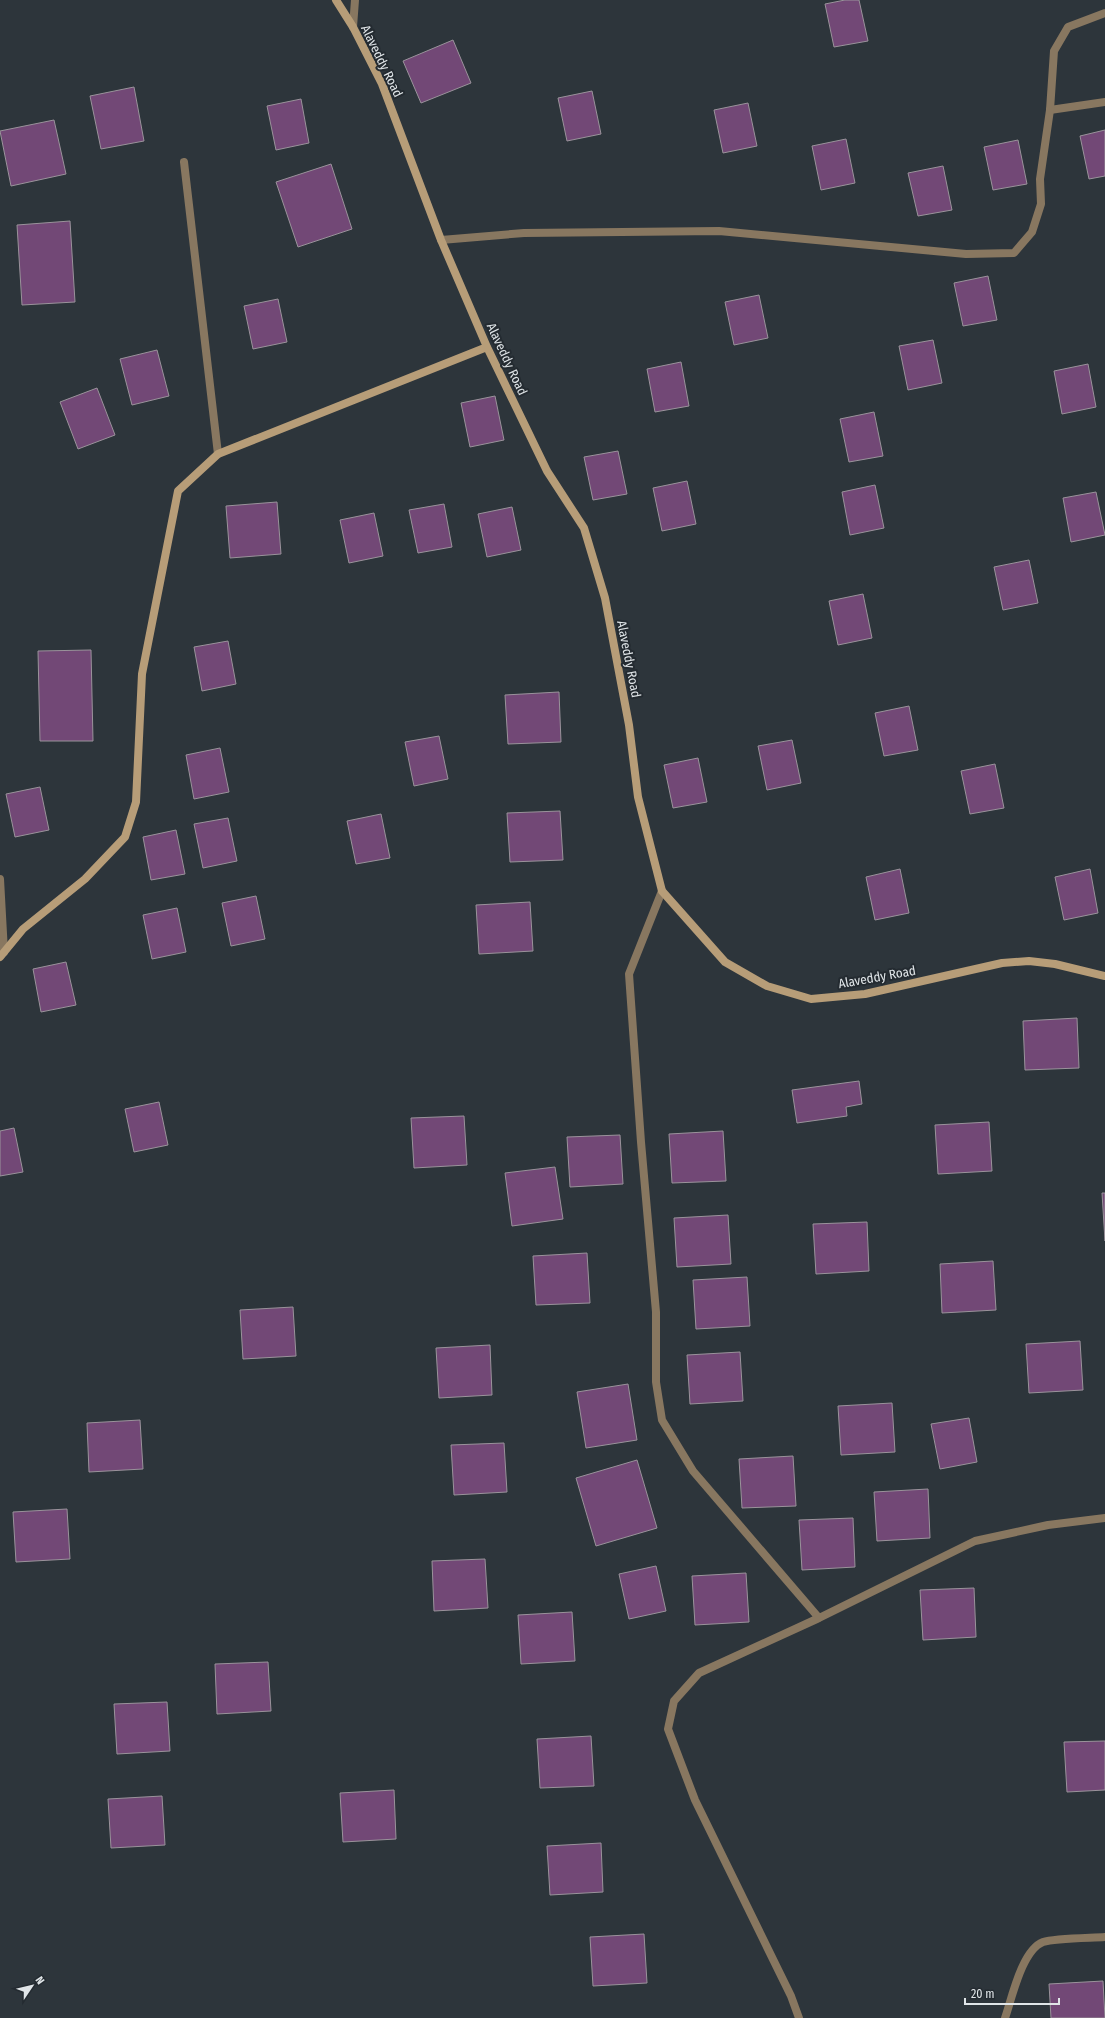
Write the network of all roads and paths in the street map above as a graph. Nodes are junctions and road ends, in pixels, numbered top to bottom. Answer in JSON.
{"nodes":[{"id":1,"x":336,"y":0,"type":"edge"},
{"id":2,"x":355,"y":0,"type":"edge"},
{"id":3,"x":1105,"y":13,"type":"edge"},
{"id":4,"x":353,"y":27,"type":"junction"},
{"id":5,"x":1105,"y":102,"type":"edge"},
{"id":6,"x":1050,"y":110,"type":"junction"},
{"id":7,"x":184,"y":162,"type":"dead end"},
{"id":8,"x":441,"y":240,"type":"junction"},
{"id":9,"x":487,"y":347,"type":"junction"},
{"id":10,"x":218,"y":454,"type":"junction"},
{"id":11,"x":0,"y":879,"type":"edge"},
{"id":12,"x":662,"y":891,"type":"junction"},
{"id":13,"x":2,"y":955,"type":"edge"},
{"id":14,"x":1105,"y":976,"type":"edge"},
{"id":15,"x":1105,"y":1518,"type":"edge"},
{"id":16,"x":819,"y":1618,"type":"junction"},
{"id":17,"x":1105,"y":1937,"type":"edge"},
{"id":18,"x":799,"y":2018,"type":"edge"},
{"id":19,"x":1005,"y":2018,"type":"edge"}],
"edges":[{"from":1,"to":4,"type":"street","name":"Alaveddy Road"},
{"from":2,"to":4,"type":"street"},
{"from":3,"to":6,"type":"street"},
{"from":4,"to":8,"type":"street","name":"Alaveddy Road"},
{"from":5,"to":6,"type":"street"},
{"from":6,"to":8,"type":"street"},
{"from":7,"to":10,"type":"street"},
{"from":8,"to":9,"type":"street","name":"Alaveddy Road"},
{"from":9,"to":10,"type":"street"},
{"from":9,"to":12,"type":"street","name":"Alaveddy Road"},
{"from":10,"to":13,"type":"street"},
{"from":11,"to":13,"type":"street"},
{"from":12,"to":14,"type":"street","name":"Alaveddy Road"},
{"from":12,"to":16,"type":"street"},
{"from":15,"to":16,"type":"street"},
{"from":16,"to":18,"type":"street"},
{"from":17,"to":19,"type":"street"}]}
